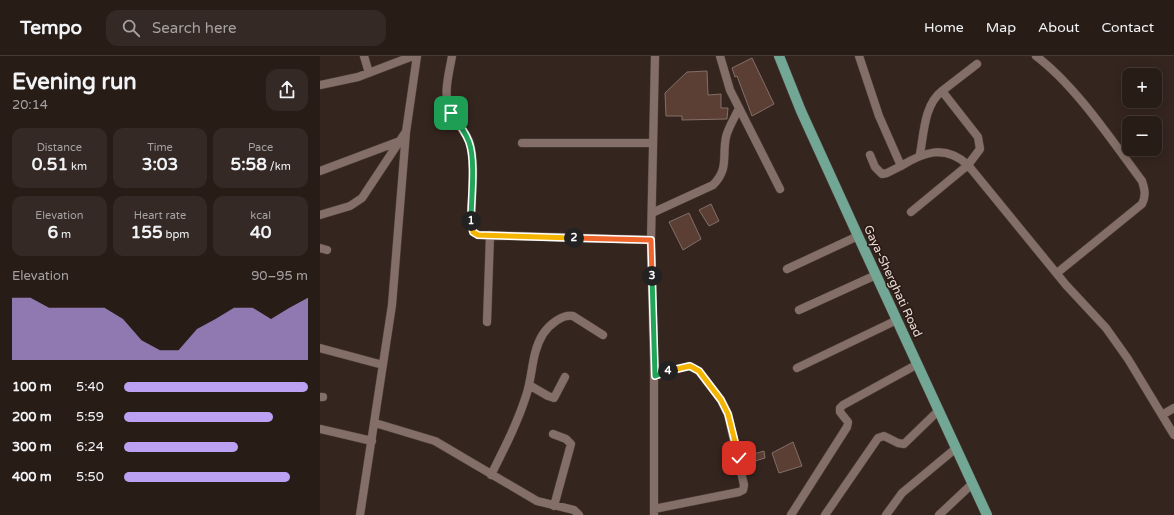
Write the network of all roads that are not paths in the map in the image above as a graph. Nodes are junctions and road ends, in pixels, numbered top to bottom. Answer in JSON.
{"nodes":[{"id":1,"x":364,"y":56,"type":"edge"},
{"id":2,"x":413,"y":56,"type":"edge"},
{"id":3,"x":417,"y":56,"type":"edge"},
{"id":4,"x":452,"y":56,"type":"edge"},
{"id":5,"x":655,"y":56,"type":"edge"},
{"id":6,"x":720,"y":56,"type":"edge"},
{"id":7,"x":779,"y":56,"type":"edge"},
{"id":8,"x":859,"y":56,"type":"edge"},
{"id":9,"x":1036,"y":56,"type":"edge"},
{"id":10,"x":977,"y":64,"type":"dead end"},
{"id":11,"x":369,"y":73,"type":"junction"},
{"id":12,"x":320,"y":85,"type":"edge"},
{"id":13,"x":942,"y":91,"type":"junction"},
{"id":14,"x":739,"y":108,"type":"junction"},
{"id":15,"x":406,"y":132,"type":"junction"},
{"id":16,"x":400,"y":141,"type":"junction"},
{"id":17,"x":522,"y":143,"type":"dead end"},
{"id":18,"x":653,"y":143,"type":"junction"},
{"id":19,"x":920,"y":154,"type":"junction"},
{"id":20,"x":870,"y":155,"type":"dead end"},
{"id":21,"x":901,"y":166,"type":"junction"},
{"id":22,"x":968,"y":166,"type":"junction"},
{"id":23,"x":320,"y":171,"type":"edge"},
{"id":24,"x":780,"y":189,"type":"dead end"},
{"id":25,"x":911,"y":212,"type":"dead end"},
{"id":26,"x":652,"y":213,"type":"junction"},
{"id":27,"x":320,"y":215,"type":"edge"},
{"id":28,"x":490,"y":235,"type":"junction"},
{"id":29,"x":858,"y":236,"type":"junction"},
{"id":30,"x":651,"y":240,"type":"junction"},
{"id":31,"x":786,"y":269,"type":"dead end"},
{"id":32,"x":1057,"y":273,"type":"junction"},
{"id":33,"x":876,"y":275,"type":"junction"},
{"id":34,"x":799,"y":310,"type":"dead end"},
{"id":35,"x":897,"y":320,"type":"junction"},
{"id":36,"x":487,"y":322,"type":"dead end"},
{"id":37,"x":603,"y":335,"type":"dead end"},
{"id":38,"x":320,"y":348,"type":"edge"},
{"id":39,"x":383,"y":365,"type":"junction"},
{"id":40,"x":916,"y":365,"type":"junction"},
{"id":41,"x":797,"y":368,"type":"dead end"},
{"id":42,"x":655,"y":376,"type":"junction"},
{"id":43,"x":565,"y":377,"type":"dead end"},
{"id":44,"x":530,"y":385,"type":"junction"},
{"id":45,"x":1174,"y":408,"type":"edge"},
{"id":46,"x":938,"y":412,"type":"junction"},
{"id":47,"x":1162,"y":415,"type":"junction"},
{"id":48,"x":375,"y":422,"type":"junction"},
{"id":49,"x":320,"y":429,"type":"edge"},
{"id":50,"x":553,"y":434,"type":"dead end"},
{"id":51,"x":1174,"y":435,"type":"edge"},
{"id":52,"x":372,"y":442,"type":"junction"},
{"id":53,"x":955,"y":449,"type":"junction"},
{"id":54,"x":491,"y":474,"type":"junction"},
{"id":55,"x":972,"y":484,"type":"junction"},
{"id":56,"x":554,"y":506,"type":"junction"},
{"id":57,"x":654,"y":512,"type":"edge"},
{"id":58,"x":360,"y":515,"type":"edge"},
{"id":59,"x":579,"y":515,"type":"edge"},
{"id":60,"x":791,"y":515,"type":"edge"},
{"id":61,"x":825,"y":515,"type":"edge"},
{"id":62,"x":886,"y":515,"type":"edge"},
{"id":63,"x":939,"y":515,"type":"edge"},
{"id":64,"x":987,"y":515,"type":"edge"}],
"edges":[{"from":1,"to":11,"type":"street"},
{"from":2,"to":11,"type":"street"},
{"from":3,"to":15,"type":"street"},
{"from":4,"to":28,"type":"street"},
{"from":5,"to":18,"type":"street"},
{"from":6,"to":14,"type":"street"},
{"from":7,"to":29,"type":"main road","name":"Gaya-Sherghati Road"},
{"from":8,"to":21,"type":"street"},
{"from":9,"to":32,"type":"street"},
{"from":10,"to":13,"type":"street"},
{"from":11,"to":12,"type":"street"},
{"from":13,"to":19,"type":"street"},
{"from":13,"to":22,"type":"street"},
{"from":14,"to":24,"type":"street"},
{"from":14,"to":26,"type":"street"},
{"from":15,"to":16,"type":"street"},
{"from":15,"to":39,"type":"street"},
{"from":16,"to":23,"type":"street"},
{"from":16,"to":27,"type":"street"},
{"from":17,"to":18,"type":"street"},
{"from":18,"to":26,"type":"street"},
{"from":19,"to":21,"type":"street"},
{"from":19,"to":22,"type":"street"},
{"from":20,"to":21,"type":"street"},
{"from":22,"to":25,"type":"street"},
{"from":22,"to":32,"type":"street"},
{"from":26,"to":30,"type":"street"},
{"from":28,"to":30,"type":"street"},
{"from":28,"to":36,"type":"street"},
{"from":29,"to":31,"type":"street"},
{"from":29,"to":33,"type":"main road","name":"Gaya-Sherghati Road"},
{"from":30,"to":42,"type":"street"},
{"from":32,"to":47,"type":"street"},
{"from":33,"to":34,"type":"street"},
{"from":33,"to":35,"type":"main road","name":"Gaya-Sherghati Road"},
{"from":35,"to":40,"type":"main road","name":"Gaya-Sherghati Road"},
{"from":35,"to":41,"type":"street"},
{"from":37,"to":44,"type":"street"},
{"from":38,"to":39,"type":"street"},
{"from":39,"to":48,"type":"street"},
{"from":40,"to":46,"type":"main road","name":"Gaya-Sherghati Road"},
{"from":40,"to":60,"type":"street"},
{"from":42,"to":57,"type":"street"},
{"from":42,"to":57,"type":"street"},
{"from":43,"to":44,"type":"street"},
{"from":44,"to":54,"type":"street"},
{"from":45,"to":47,"type":"street"},
{"from":46,"to":53,"type":"main road","name":"Gaya-Sherghati Road"},
{"from":46,"to":61,"type":"street"},
{"from":47,"to":51,"type":"street"},
{"from":48,"to":52,"type":"street"},
{"from":48,"to":54,"type":"street"},
{"from":49,"to":52,"type":"street"},
{"from":50,"to":56,"type":"street"},
{"from":52,"to":58,"type":"street"},
{"from":53,"to":55,"type":"main road","name":"Gaya-Sherghati Road"},
{"from":53,"to":62,"type":"street"},
{"from":54,"to":56,"type":"street"},
{"from":55,"to":63,"type":"street"},
{"from":55,"to":64,"type":"main road","name":"Gaya-Sherghati Road"},
{"from":56,"to":59,"type":"street"}]}
